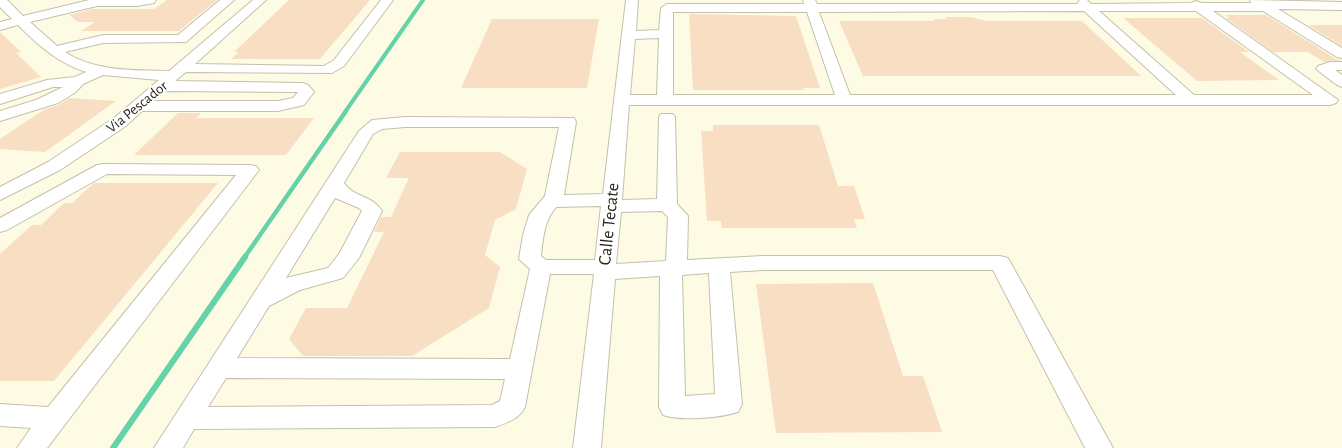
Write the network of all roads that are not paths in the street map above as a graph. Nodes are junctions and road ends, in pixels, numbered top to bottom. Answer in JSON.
{"nodes":[{"id":1,"x":0,"y":0,"type":"edge"},
{"id":2,"x":150,"y":0,"type":"edge"},
{"id":3,"x":228,"y":0,"type":"edge"},
{"id":4,"x":260,"y":0,"type":"edge"},
{"id":5,"x":387,"y":0,"type":"edge"},
{"id":6,"x":632,"y":0,"type":"edge"},
{"id":7,"x":100,"y":1,"type":"edge"},
{"id":8,"x":955,"y":2,"type":"edge"},
{"id":9,"x":1084,"y":3,"type":"edge"},
{"id":10,"x":1193,"y":3,"type":"edge"},
{"id":11,"x":811,"y":4,"type":"edge"},
{"id":12,"x":1261,"y":4,"type":"edge"},
{"id":13,"x":1342,"y":6,"type":"edge"},
{"id":14,"x":1283,"y":18,"type":"junction"},
{"id":15,"x":1342,"y":18,"type":"edge"},
{"id":16,"x":21,"y":20,"type":"junction"},
{"id":17,"x":0,"y":26,"type":"edge"},
{"id":18,"x":666,"y":34,"type":"junction"},
{"id":19,"x":628,"y":35,"type":"junction"},
{"id":20,"x":54,"y":51,"type":"junction"},
{"id":21,"x":1342,"y":54,"type":"edge"},
{"id":22,"x":1342,"y":66,"type":"edge"},
{"id":23,"x":103,"y":70,"type":"junction"},
{"id":24,"x":173,"y":77,"type":"junction"},
{"id":25,"x":78,"y":81,"type":"junction"},
{"id":26,"x":1342,"y":82,"type":"edge"},
{"id":27,"x":0,"y":99,"type":"edge"},
{"id":28,"x":844,"y":99,"type":"junction"},
{"id":29,"x":622,"y":100,"type":"junction"},
{"id":30,"x":1190,"y":100,"type":"junction"},
{"id":31,"x":141,"y":106,"type":"junction"},
{"id":32,"x":666,"y":109,"type":"junction"},
{"id":33,"x":0,"y":116,"type":"edge"},
{"id":34,"x":62,"y":161,"type":"junction"},
{"id":35,"x":103,"y":169,"type":"junction"},
{"id":36,"x":334,"y":182,"type":"junction"},
{"id":37,"x":0,"y":194,"type":"edge"},
{"id":38,"x":552,"y":201,"type":"junction"},
{"id":39,"x":611,"y":203,"type":"junction"},
{"id":40,"x":667,"y":206,"type":"junction"},
{"id":41,"x":0,"y":226,"type":"edge"},
{"id":42,"x":719,"y":265,"type":"junction"},
{"id":43,"x":541,"y":267,"type":"junction"},
{"id":44,"x":674,"y":268,"type":"junction"},
{"id":45,"x":605,"y":270,"type":"junction"},
{"id":46,"x":262,"y":300,"type":"junction"},
{"id":47,"x":219,"y":368,"type":"junction"},
{"id":48,"x":520,"y":369,"type":"junction"},
{"id":49,"x":0,"y":415,"type":"edge"},
{"id":50,"x":54,"y":418,"type":"junction"},
{"id":51,"x":187,"y":418,"type":"junction"},
{"id":52,"x":31,"y":448,"type":"edge"},
{"id":53,"x":168,"y":448,"type":"edge"},
{"id":54,"x":587,"y":448,"type":"edge"},
{"id":55,"x":1100,"y":448,"type":"edge"}],
"edges":[{"from":1,"to":16,"type":"street"},
{"from":2,"to":7,"type":"street"},
{"from":3,"to":20,"type":"street"},
{"from":4,"to":24,"type":"street","name":"Via Pescador"},
{"from":5,"to":24,"type":"street"},
{"from":6,"to":19,"type":"street","name":"Calle Tecate"},
{"from":7,"to":16,"type":"street"},
{"from":8,"to":9,"type":"street"},
{"from":8,"to":11,"type":"street"},
{"from":9,"to":10,"type":"street"},
{"from":9,"to":30,"type":"street"},
{"from":10,"to":12,"type":"street"},
{"from":10,"to":30,"type":"street"},
{"from":11,"to":18,"type":"street"},
{"from":11,"to":28,"type":"street"},
{"from":12,"to":13,"type":"street"},
{"from":12,"to":14,"type":"street"},
{"from":14,"to":15,"type":"street"},
{"from":14,"to":21,"type":"street"},
{"from":16,"to":17,"type":"street"},
{"from":16,"to":20,"type":"street"},
{"from":18,"to":19,"type":"street"},
{"from":18,"to":32,"type":"street"},
{"from":19,"to":29,"type":"street","name":"Calle Tecate"},
{"from":20,"to":23,"type":"street"},
{"from":22,"to":26,"type":"street"},
{"from":23,"to":24,"type":"street"},
{"from":23,"to":25,"type":"street"},
{"from":24,"to":31,"type":"street","name":"Via Pescador"},
{"from":24,"to":31,"type":"street"},
{"from":25,"to":27,"type":"street"},
{"from":25,"to":33,"type":"street"},
{"from":28,"to":30,"type":"street"},
{"from":28,"to":32,"type":"street"},
{"from":29,"to":32,"type":"street"},
{"from":29,"to":39,"type":"street","name":"Calle Tecate"},
{"from":31,"to":34,"type":"street","name":"Via Pescador"},
{"from":32,"to":40,"type":"street"},
{"from":34,"to":35,"type":"street"},
{"from":34,"to":37,"type":"street","name":"Via Pescador"},
{"from":35,"to":41,"type":"street"},
{"from":35,"to":50,"type":"street"},
{"from":36,"to":38,"type":"street"},
{"from":36,"to":46,"type":"street"},
{"from":36,"to":46,"type":"street"},
{"from":38,"to":39,"type":"street"},
{"from":38,"to":43,"type":"street"},
{"from":39,"to":40,"type":"street"},
{"from":39,"to":45,"type":"street","name":"Calle Tecate"},
{"from":40,"to":44,"type":"street"},
{"from":42,"to":44,"type":"street"},
{"from":42,"to":44,"type":"street"},
{"from":42,"to":55,"type":"street"},
{"from":43,"to":45,"type":"street"},
{"from":43,"to":48,"type":"street"},
{"from":44,"to":45,"type":"street"},
{"from":45,"to":54,"type":"street","name":"Calle Tecate"},
{"from":46,"to":47,"type":"street"},
{"from":47,"to":48,"type":"street"},
{"from":47,"to":51,"type":"street"},
{"from":48,"to":51,"type":"street"},
{"from":49,"to":50,"type":"street"},
{"from":50,"to":52,"type":"street"},
{"from":51,"to":53,"type":"street"}]}
